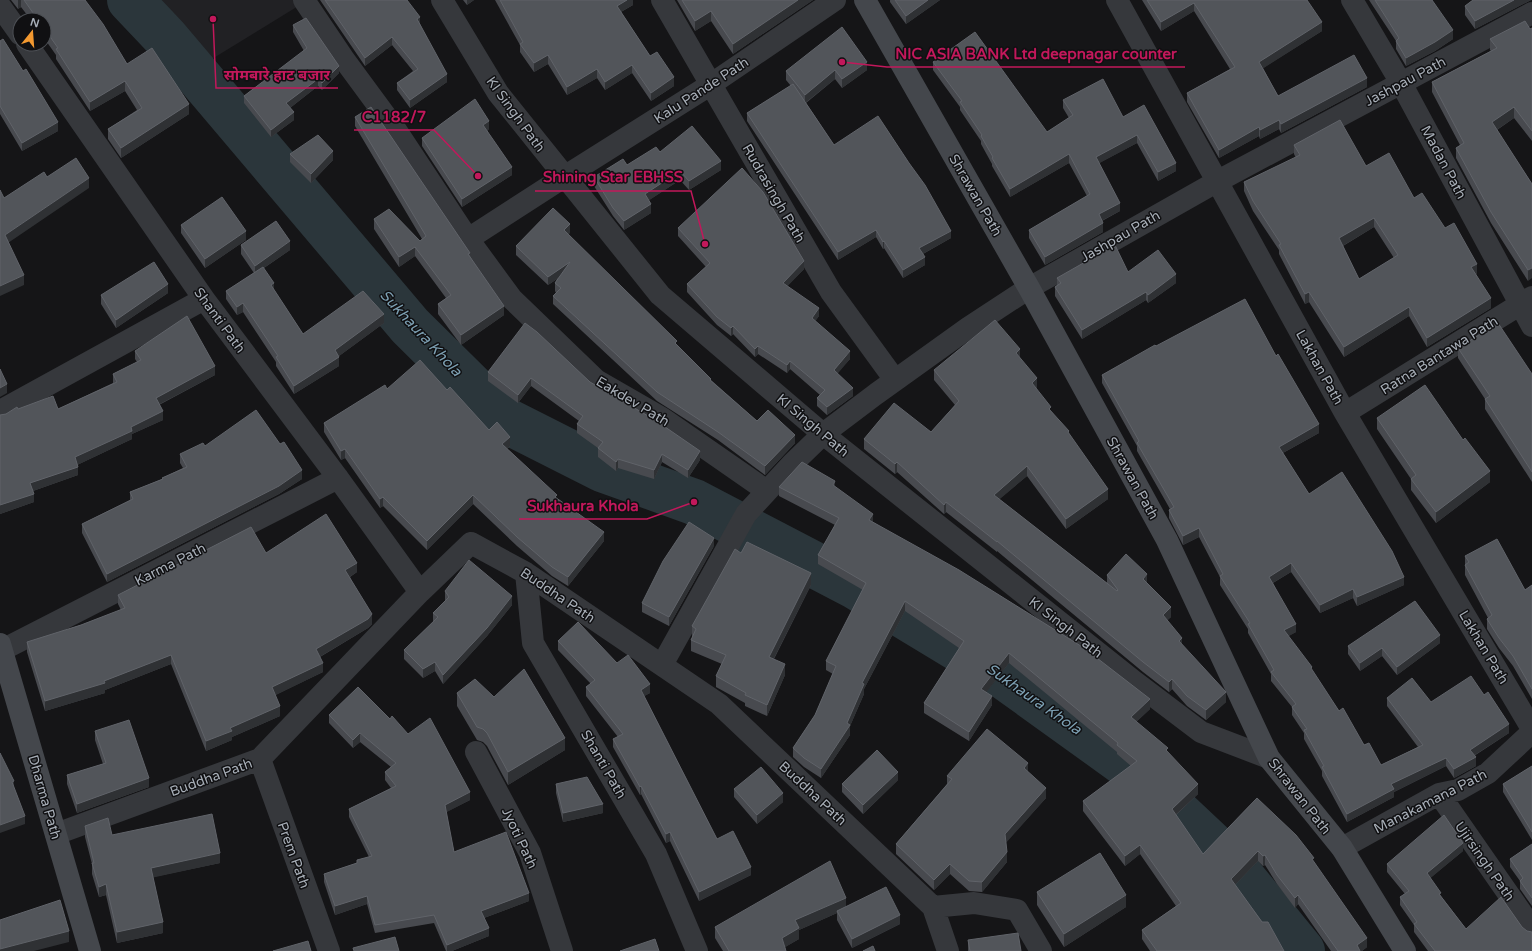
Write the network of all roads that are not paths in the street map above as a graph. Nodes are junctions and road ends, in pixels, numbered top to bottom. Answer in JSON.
{"nodes":[{"id":1,"x":304,"y":0,"type":"edge"},
{"id":2,"x":442,"y":0,"type":"edge"},
{"id":3,"x":662,"y":0,"type":"edge"},
{"id":4,"x":835,"y":0,"type":"edge"},
{"id":5,"x":865,"y":0,"type":"edge"},
{"id":6,"x":1117,"y":0,"type":"edge"},
{"id":7,"x":1352,"y":0,"type":"edge"},
{"id":8,"x":0,"y":6,"type":"edge"},
{"id":9,"x":1532,"y":13,"type":"edge"},
{"id":10,"x":12,"y":23,"type":"edge"},
{"id":11,"x":33,"y":52,"type":"edge"},
{"id":12,"x":1401,"y":83,"type":"junction"},
{"id":13,"x":710,"y":85,"type":"junction"},
{"id":14,"x":564,"y":177,"type":"junction"},
{"id":15,"x":1218,"y":181,"type":"junction"},
{"id":16,"x":468,"y":239,"type":"junction"},
{"id":17,"x":1030,"y":288,"type":"junction"},
{"id":18,"x":204,"y":299,"type":"junction"},
{"id":19,"x":1526,"y":300,"type":"edge"},
{"id":20,"x":1532,"y":326,"type":"edge"},
{"id":21,"x":895,"y":380,"type":"junction"},
{"id":22,"x":0,"y":412,"type":"edge"},
{"id":23,"x":1345,"y":413,"type":"junction"},
{"id":24,"x":823,"y":434,"type":"junction"},
{"id":25,"x":338,"y":478,"type":"junction"},
{"id":26,"x":767,"y":491,"type":"junction"},
{"id":27,"x":526,"y":573,"type":"junction"},
{"id":28,"x":420,"y":592,"type":"junction"},
{"id":29,"x":1,"y":647,"type":"edge"},
{"id":30,"x":662,"y":665,"type":"junction"},
{"id":31,"x":1532,"y":729,"type":"edge"},
{"id":32,"x":1532,"y":732,"type":"edge"},
{"id":33,"x":476,"y":752,"type":"dead end"},
{"id":34,"x":1269,"y":758,"type":"junction"},
{"id":35,"x":260,"y":759,"type":"junction"},
{"id":36,"x":1438,"y":794,"type":"junction"},
{"id":37,"x":56,"y":834,"type":"junction"},
{"id":38,"x":1342,"y":848,"type":"junction"},
{"id":39,"x":933,"y":907,"type":"junction"},
{"id":40,"x":1532,"y":928,"type":"edge"},
{"id":41,"x":90,"y":951,"type":"edge"},
{"id":42,"x":329,"y":951,"type":"edge"},
{"id":43,"x":562,"y":951,"type":"edge"},
{"id":44,"x":697,"y":951,"type":"edge"},
{"id":45,"x":948,"y":951,"type":"edge"},
{"id":46,"x":1041,"y":951,"type":"edge"},
{"id":47,"x":1406,"y":951,"type":"edge"}],
"edges":[{"from":1,"to":16,"type":"street","name":"Eakdev Path"},
{"from":2,"to":14,"type":"street","name":"KI Singh Path"},
{"from":3,"to":13,"type":"street","name":"Rudrasingh Path"},
{"from":4,"to":13,"type":"street","name":"Kalu Pande Path"},
{"from":5,"to":17,"type":"street","name":"Shrawan Path"},
{"from":6,"to":15,"type":"street","name":"Lakhan Path"},
{"from":7,"to":12,"type":"street","name":"Madan Path"},
{"from":8,"to":10,"type":"street"},
{"from":9,"to":12,"type":"street","name":"Jashpau Path"},
{"from":11,"to":18,"type":"street","name":"Shanti Path"},
{"from":12,"to":15,"type":"street","name":"Jashpau Path"},
{"from":12,"to":19,"type":"street","name":"Madan Path"},
{"from":13,"to":14,"type":"street","name":"Kalu Pande Path"},
{"from":13,"to":21,"type":"street","name":"Rudrasingh Path"},
{"from":14,"to":16,"type":"street"},
{"from":14,"to":24,"type":"street","name":"KI Singh Path"},
{"from":15,"to":17,"type":"street","name":"Jashpau Path"},
{"from":15,"to":23,"type":"street","name":"Lakhan Path"},
{"from":16,"to":26,"type":"street","name":"Eakdev Path"},
{"from":17,"to":21,"type":"street","name":"Jashpau Path"},
{"from":17,"to":34,"type":"street","name":"Shrawan Path"},
{"from":18,"to":22,"type":"street"},
{"from":18,"to":25,"type":"street","name":"Shanti Path"},
{"from":19,"to":20,"type":"street","name":"Madan Path"},
{"from":19,"to":23,"type":"street","name":"Ratna Bantawa Path"},
{"from":21,"to":24,"type":"street","name":"Jashpau Path"},
{"from":23,"to":31,"type":"street","name":"Lakhan Path"},
{"from":24,"to":26,"type":"street","name":"Jashpau Path"},
{"from":24,"to":34,"type":"street","name":"KI Singh Path"},
{"from":25,"to":28,"type":"street","name":"Shanti Path"},
{"from":25,"to":29,"type":"street","name":"Karma Path"},
{"from":26,"to":30,"type":"street","name":"Jashpau Path"},
{"from":27,"to":28,"type":"street","name":"Buddha Path"},
{"from":27,"to":30,"type":"street","name":"Buddha Path"},
{"from":27,"to":44,"type":"street","name":"Shanti Path"},
{"from":28,"to":35,"type":"street","name":"Buddha Path"},
{"from":29,"to":37,"type":"street","name":"Dharma Path"},
{"from":30,"to":39,"type":"street","name":"Buddha Path"},
{"from":32,"to":36,"type":"street","name":"Manakamana Path"},
{"from":33,"to":43,"type":"street","name":"Jyoti Path"},
{"from":34,"to":38,"type":"street","name":"Shrawan Path"},
{"from":35,"to":37,"type":"street","name":"Buddha Path"},
{"from":35,"to":42,"type":"street","name":"Prem Path"},
{"from":36,"to":38,"type":"street","name":"Manakamana Path"},
{"from":36,"to":40,"type":"street","name":"Ujirsingh Path"},
{"from":37,"to":41,"type":"street","name":"Dharma Path"},
{"from":38,"to":47,"type":"street","name":"Shrawan Path"},
{"from":39,"to":45,"type":"street"},
{"from":39,"to":46,"type":"street"}]}
